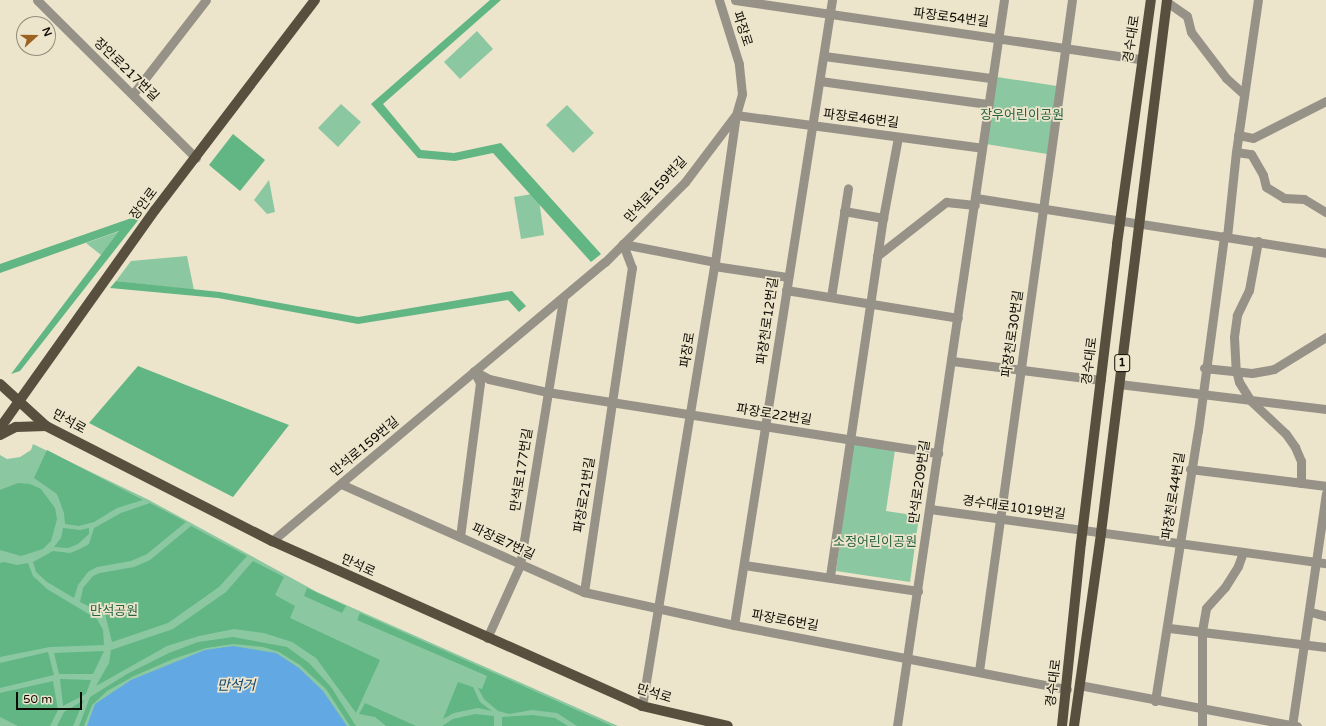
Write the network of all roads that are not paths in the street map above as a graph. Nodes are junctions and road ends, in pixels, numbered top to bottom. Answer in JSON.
{"nodes":[{"id":1,"x":37,"y":0,"type":"edge"},
{"id":2,"x":206,"y":0,"type":"edge"},
{"id":3,"x":315,"y":0,"type":"edge"},
{"id":4,"x":719,"y":0,"type":"edge"},
{"id":5,"x":735,"y":0,"type":"edge"},
{"id":6,"x":832,"y":0,"type":"edge"},
{"id":7,"x":1004,"y":0,"type":"edge"},
{"id":8,"x":1072,"y":0,"type":"edge"},
{"id":9,"x":1151,"y":0,"type":"edge"},
{"id":10,"x":1258,"y":0,"type":"edge"},
{"id":11,"x":1167,"y":1,"type":"edge"},
{"id":12,"x":830,"y":15,"type":"junction"},
{"id":13,"x":998,"y":37,"type":"junction"},
{"id":14,"x":1066,"y":47,"type":"junction"},
{"id":15,"x":824,"y":56,"type":"junction"},
{"id":16,"x":1141,"y":59,"type":"junction"},
{"id":17,"x":991,"y":78,"type":"junction"},
{"id":18,"x":820,"y":82,"type":"junction"},
{"id":19,"x":133,"y":94,"type":"junction"},
{"id":20,"x":1244,"y":94,"type":"junction"},
{"id":21,"x":1326,"y":102,"type":"edge"},
{"id":22,"x":987,"y":104,"type":"junction"},
{"id":23,"x":736,"y":115,"type":"junction"},
{"id":24,"x":813,"y":126,"type":"junction"},
{"id":25,"x":1238,"y":135,"type":"junction"},
{"id":26,"x":898,"y":137,"type":"junction"},
{"id":27,"x":1253,"y":138,"type":"junction"},
{"id":28,"x":982,"y":148,"type":"junction"},
{"id":29,"x":1236,"y":152,"type":"junction"},
{"id":30,"x":1251,"y":154,"type":"junction"},
{"id":31,"x":196,"y":158,"type":"junction"},
{"id":32,"x":848,"y":188,"type":"dead end"},
{"id":33,"x":976,"y":201,"type":"junction"},
{"id":34,"x":1044,"y":207,"type":"junction"},
{"id":35,"x":844,"y":211,"type":"junction"},
{"id":36,"x":1326,"y":212,"type":"edge"},
{"id":37,"x":883,"y":218,"type":"junction"},
{"id":38,"x":1121,"y":220,"type":"junction"},
{"id":39,"x":1140,"y":223,"type":"junction"},
{"id":40,"x":1225,"y":236,"type":"junction"},
{"id":41,"x":1258,"y":241,"type":"junction"},
{"id":42,"x":623,"y":244,"type":"junction"},
{"id":43,"x":1326,"y":253,"type":"edge"},
{"id":44,"x":877,"y":256,"type":"junction"},
{"id":45,"x":715,"y":264,"type":"junction"},
{"id":46,"x":788,"y":277,"type":"junction"},
{"id":47,"x":786,"y":290,"type":"junction"},
{"id":48,"x":831,"y":297,"type":"junction"},
{"id":49,"x":563,"y":299,"type":"junction"},
{"id":50,"x":871,"y":304,"type":"junction"},
{"id":51,"x":958,"y":318,"type":"junction"},
{"id":52,"x":1326,"y":337,"type":"edge"},
{"id":53,"x":952,"y":361,"type":"junction"},
{"id":54,"x":1021,"y":368,"type":"junction"},
{"id":55,"x":1204,"y":368,"type":"junction"},
{"id":56,"x":1236,"y":370,"type":"junction"},
{"id":57,"x":474,"y":371,"type":"junction"},
{"id":58,"x":1101,"y":380,"type":"junction"},
{"id":59,"x":0,"y":384,"type":"edge"},
{"id":60,"x":1119,"y":384,"type":"junction"},
{"id":61,"x":547,"y":392,"type":"junction"},
{"id":62,"x":1201,"y":393,"type":"junction"},
{"id":63,"x":19,"y":401,"type":"junction"},
{"id":64,"x":1251,"y":401,"type":"junction"},
{"id":65,"x":612,"y":402,"type":"junction"},
{"id":66,"x":1326,"y":409,"type":"edge"},
{"id":67,"x":691,"y":415,"type":"junction"},
{"id":68,"x":46,"y":426,"type":"junction"},
{"id":69,"x":766,"y":426,"type":"junction"},
{"id":70,"x":0,"y":428,"type":"edge"},
{"id":71,"x":0,"y":435,"type":"edge"},
{"id":72,"x":852,"y":440,"type":"junction"},
{"id":73,"x":938,"y":453,"type":"junction"},
{"id":74,"x":1190,"y":469,"type":"junction"},
{"id":75,"x":1301,"y":483,"type":"junction"},
{"id":76,"x":341,"y":484,"type":"junction"},
{"id":77,"x":1326,"y":486,"type":"edge"},
{"id":78,"x":1326,"y":493,"type":"edge"},
{"id":79,"x":930,"y":509,"type":"junction"},
{"id":80,"x":1000,"y":519,"type":"junction"},
{"id":81,"x":1082,"y":531,"type":"junction"},
{"id":82,"x":1098,"y":533,"type":"junction"},
{"id":83,"x":460,"y":537,"type":"junction"},
{"id":84,"x":272,"y":541,"type":"junction"},
{"id":85,"x":1179,"y":543,"type":"junction"},
{"id":86,"x":1244,"y":552,"type":"junction"},
{"id":87,"x":1321,"y":562,"type":"edge"},
{"id":88,"x":520,"y":565,"type":"junction"},
{"id":89,"x":744,"y":565,"type":"junction"},
{"id":90,"x":830,"y":576,"type":"junction"},
{"id":91,"x":918,"y":590,"type":"junction"},
{"id":92,"x":584,"y":592,"type":"junction"},
{"id":93,"x":658,"y":608,"type":"junction"},
{"id":94,"x":1311,"y":612,"type":"junction"},
{"id":95,"x":1326,"y":616,"type":"edge"},
{"id":96,"x":734,"y":625,"type":"junction"},
{"id":97,"x":1169,"y":628,"type":"junction"},
{"id":98,"x":1202,"y":631,"type":"junction"},
{"id":99,"x":487,"y":638,"type":"junction"},
{"id":100,"x":1306,"y":644,"type":"junction"},
{"id":101,"x":1326,"y":648,"type":"edge"},
{"id":102,"x":908,"y":658,"type":"junction"},
{"id":103,"x":979,"y":671,"type":"junction"},
{"id":104,"x":1079,"y":685,"type":"junction"},
{"id":105,"x":1066,"y":694,"type":"junction"},
{"id":106,"x":1155,"y":701,"type":"junction"},
{"id":107,"x":642,"y":706,"type":"junction"},
{"id":108,"x":1202,"y":710,"type":"junction"},
{"id":109,"x":1074,"y":725,"type":"edge"},
{"id":110,"x":724,"y":726,"type":"edge"},
{"id":111,"x":897,"y":726,"type":"edge"},
{"id":112,"x":1062,"y":726,"type":"edge"},
{"id":113,"x":1202,"y":726,"type":"edge"},
{"id":114,"x":1294,"y":726,"type":"edge"}],
"edges":[{"from":1,"to":19,"type":"street","name":"장안로217번길"},
{"from":2,"to":19,"type":"street"},
{"from":3,"to":31,"type":"main road","name":"장안로"},
{"from":4,"to":23,"type":"street","name":"파장로"},
{"from":5,"to":12,"type":"street","name":"파장로54번길"},
{"from":6,"to":12,"type":"street","name":"파장천로12번길"},
{"from":7,"to":13,"type":"street","name":"만석로209번길"},
{"from":8,"to":14,"type":"street","name":"파장천로30번길"},
{"from":9,"to":16,"type":"main road","name":"경수대로","number":"1"},
{"from":10,"to":20,"type":"street","name":"파장천로44번길"},
{"from":11,"to":20,"type":"street","name":"경수대로"},
{"from":11,"to":39,"type":"main road","name":"경수대로","number":"1"},
{"from":12,"to":13,"type":"street","name":"파장로54번길"},
{"from":12,"to":15,"type":"street","name":"파장천로12번길"},
{"from":13,"to":14,"type":"street","name":"파장로54번길"},
{"from":13,"to":17,"type":"street","name":"만석로209번길"},
{"from":14,"to":16,"type":"street","name":"파장로54번길"},
{"from":14,"to":34,"type":"street","name":"파장천로30번길"},
{"from":15,"to":17,"type":"street"},
{"from":15,"to":18,"type":"street","name":"파장천로12번길"},
{"from":16,"to":38,"type":"main road","name":"경수대로","number":"1"},
{"from":17,"to":22,"type":"street","name":"만석로209번길"},
{"from":18,"to":22,"type":"street"},
{"from":18,"to":24,"type":"street","name":"파장천로12번길"},
{"from":19,"to":31,"type":"street","name":"장안로217번길"},
{"from":20,"to":25,"type":"street","name":"파장천로44번길"},
{"from":21,"to":27,"type":"street"},
{"from":22,"to":28,"type":"street","name":"만석로209번길"},
{"from":23,"to":24,"type":"street","name":"파장로46번길"},
{"from":23,"to":42,"type":"street","name":"만석로159번길"},
{"from":23,"to":45,"type":"street","name":"파장로"},
{"from":24,"to":26,"type":"street","name":"파장로46번길"},
{"from":24,"to":46,"type":"street","name":"파장천로12번길"},
{"from":25,"to":27,"type":"street"},
{"from":25,"to":29,"type":"street","name":"파장천로44번길"},
{"from":26,"to":28,"type":"street","name":"파장로46번길"},
{"from":26,"to":37,"type":"street"},
{"from":27,"to":30,"type":"street"},
{"from":28,"to":33,"type":"street","name":"만석로209번길"},
{"from":29,"to":30,"type":"street"},
{"from":29,"to":40,"type":"street","name":"파장천로44번길"},
{"from":30,"to":36,"type":"street"},
{"from":31,"to":63,"type":"main road","name":"장안로"},
{"from":32,"to":35,"type":"street"},
{"from":33,"to":34,"type":"street"},
{"from":33,"to":44,"type":"street"},
{"from":33,"to":51,"type":"street","name":"만석로209번길"},
{"from":34,"to":38,"type":"street"},
{"from":34,"to":54,"type":"street","name":"파장천로30번길"},
{"from":35,"to":37,"type":"street"},
{"from":35,"to":48,"type":"street"},
{"from":37,"to":44,"type":"street"},
{"from":38,"to":39,"type":"street"},
{"from":38,"to":58,"type":"main road","name":"경수대로","number":"1"},
{"from":39,"to":40,"type":"street"},
{"from":39,"to":60,"type":"main road","name":"경수대로","number":"1"},
{"from":40,"to":41,"type":"street"},
{"from":40,"to":55,"type":"street","name":"파장천로44번길"},
{"from":41,"to":43,"type":"street"},
{"from":41,"to":56,"type":"street"},
{"from":42,"to":45,"type":"street","name":"만석로159번길"},
{"from":42,"to":49,"type":"street","name":"만석로159번길"},
{"from":42,"to":65,"type":"street","name":"파장로21번길"},
{"from":44,"to":50,"type":"street"},
{"from":45,"to":46,"type":"street","name":"만석로159번길"},
{"from":45,"to":67,"type":"street","name":"파장로"},
{"from":46,"to":47,"type":"street","name":"파장천로12번길"},
{"from":47,"to":48,"type":"street"},
{"from":47,"to":69,"type":"street","name":"파장천로12번길"},
{"from":48,"to":50,"type":"street"},
{"from":49,"to":57,"type":"street","name":"만석로159번길"},
{"from":49,"to":61,"type":"street","name":"만석로177번길"},
{"from":50,"to":51,"type":"street"},
{"from":50,"to":72,"type":"street"},
{"from":51,"to":53,"type":"street","name":"만석로209번길"},
{"from":52,"to":56,"type":"street"},
{"from":53,"to":54,"type":"street"},
{"from":53,"to":73,"type":"street","name":"만석로209번길"},
{"from":54,"to":58,"type":"street"},
{"from":54,"to":80,"type":"street","name":"파장천로30번길"},
{"from":55,"to":56,"type":"street"},
{"from":55,"to":62,"type":"street","name":"파장천로44번길"},
{"from":56,"to":64,"type":"street"},
{"from":57,"to":61,"type":"street"},
{"from":57,"to":76,"type":"street","name":"만석로159번길"},
{"from":57,"to":83,"type":"street"},
{"from":58,"to":81,"type":"main road","name":"경수대로","number":"1"},
{"from":59,"to":63,"type":"main road","name":"만석로"},
{"from":60,"to":62,"type":"street"},
{"from":60,"to":82,"type":"main road","name":"경수대로","number":"1"},
{"from":61,"to":65,"type":"street"},
{"from":61,"to":88,"type":"street","name":"만석로177번길"},
{"from":62,"to":64,"type":"street"},
{"from":62,"to":74,"type":"street","name":"파장천로44번길"},
{"from":63,"to":68,"type":"main road","name":"만석로"},
{"from":63,"to":70,"type":"main road","name":"장안로"},
{"from":64,"to":66,"type":"street"},
{"from":64,"to":75,"type":"street"},
{"from":65,"to":67,"type":"street"},
{"from":65,"to":92,"type":"street","name":"파장로21번길"},
{"from":67,"to":69,"type":"street","name":"파장로22번길"},
{"from":67,"to":93,"type":"street","name":"파장로"},
{"from":68,"to":71,"type":"main road"},
{"from":68,"to":84,"type":"main road","name":"만석로"},
{"from":69,"to":72,"type":"street","name":"파장로22번길"},
{"from":69,"to":89,"type":"street","name":"파장천로12번길"},
{"from":72,"to":73,"type":"street","name":"파장로22번길"},
{"from":72,"to":90,"type":"street"},
{"from":73,"to":79,"type":"street","name":"만석로209번길"},
{"from":74,"to":75,"type":"street"},
{"from":74,"to":85,"type":"street","name":"파장천로44번길"},
{"from":75,"to":77,"type":"street"},
{"from":76,"to":83,"type":"street","name":"파장로7번길"},
{"from":76,"to":84,"type":"street","name":"만석로159번길"},
{"from":78,"to":87,"type":"street"},
{"from":79,"to":80,"type":"street","name":"경수대로1019번길"},
{"from":79,"to":91,"type":"street","name":"만석로209번길"},
{"from":80,"to":81,"type":"street","name":"경수대로1019번길"},
{"from":80,"to":103,"type":"street","name":"파장천로30번길"},
{"from":81,"to":82,"type":"street","name":"경수대로1019번길"},
{"from":81,"to":105,"type":"main road","name":"경수대로","number":"1"},
{"from":82,"to":85,"type":"street","name":"경수대로1019번길"},
{"from":82,"to":104,"type":"main road","name":"경수대로","number":"1"},
{"from":83,"to":88,"type":"street","name":"파장로7번길"},
{"from":84,"to":99,"type":"main road","name":"만석로"},
{"from":85,"to":86,"type":"street","name":"경수대로1019번길"},
{"from":85,"to":97,"type":"street","name":"파장천로44번길"},
{"from":86,"to":87,"type":"street","name":"경수대로1019번길"},
{"from":86,"to":98,"type":"street"},
{"from":87,"to":94,"type":"street"},
{"from":88,"to":92,"type":"street","name":"파장로7번길"},
{"from":88,"to":99,"type":"street","name":"만석로177번길"},
{"from":89,"to":90,"type":"street"},
{"from":89,"to":96,"type":"street","name":"파장천로12번길"},
{"from":90,"to":91,"type":"street"},
{"from":91,"to":102,"type":"street","name":"만석로209번길"},
{"from":92,"to":93,"type":"street","name":"파장로7번길"},
{"from":93,"to":96,"type":"street","name":"파장로6번길"},
{"from":93,"to":107,"type":"street","name":"파장로"},
{"from":94,"to":95,"type":"street"},
{"from":94,"to":100,"type":"street"},
{"from":96,"to":102,"type":"street","name":"파장로6번길"},
{"from":97,"to":98,"type":"street"},
{"from":97,"to":106,"type":"street","name":"파장천로44번길"},
{"from":98,"to":100,"type":"street"},
{"from":98,"to":108,"type":"street"},
{"from":99,"to":107,"type":"main road","name":"만석로"},
{"from":100,"to":101,"type":"street"},
{"from":100,"to":114,"type":"street"},
{"from":102,"to":103,"type":"street","name":"파장로6번길"},
{"from":102,"to":111,"type":"street","name":"만석로209번길"},
{"from":103,"to":105,"type":"street","name":"파장로6번길"},
{"from":104,"to":106,"type":"street"},
{"from":104,"to":109,"type":"main road","name":"경수대로","number":"1"},
{"from":105,"to":109,"type":"main road"},
{"from":105,"to":112,"type":"main road","name":"경수대로","number":"1"},
{"from":106,"to":108,"type":"street"},
{"from":107,"to":110,"type":"main road","name":"만석로"},
{"from":108,"to":113,"type":"street"},
{"from":108,"to":114,"type":"street"}]}
